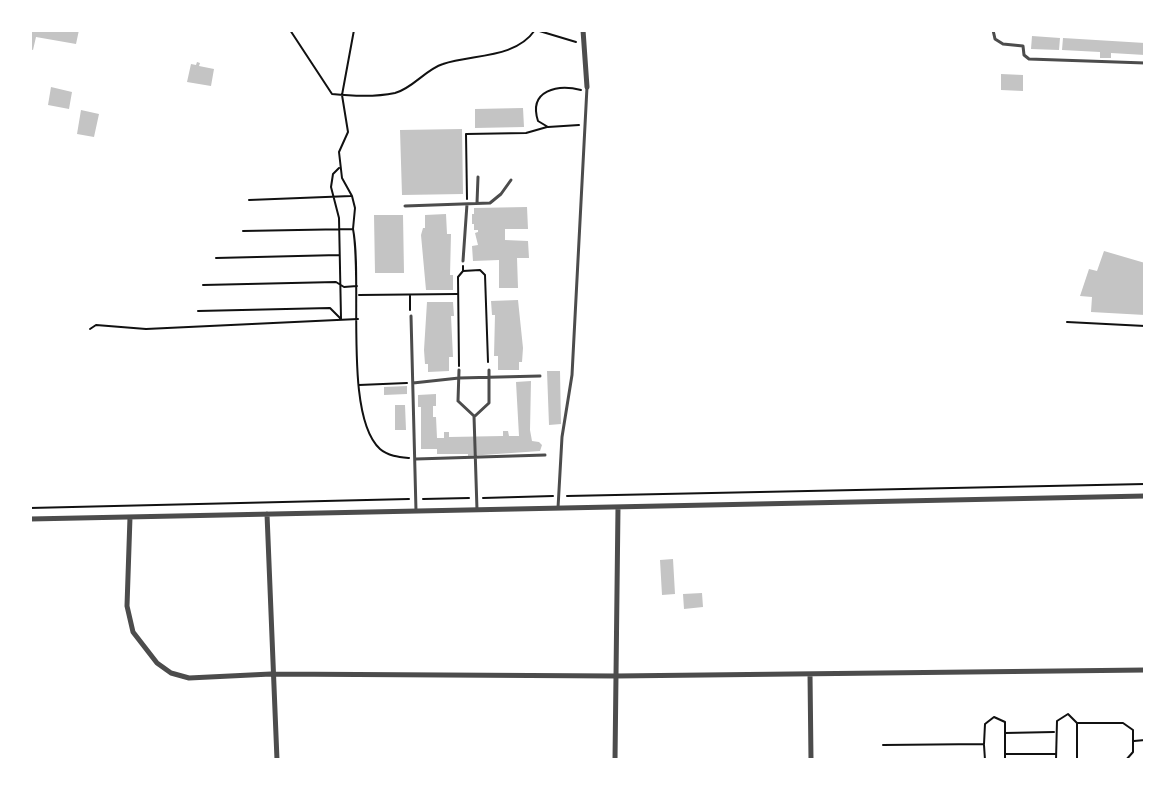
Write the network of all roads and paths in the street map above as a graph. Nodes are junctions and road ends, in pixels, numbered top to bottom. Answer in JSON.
{"nodes":[{"id":1,"x":290,"y":30,"type":"edge"},
{"id":2,"x":354,"y":30,"type":"edge"},
{"id":3,"x":535,"y":30,"type":"edge"},
{"id":4,"x":583,"y":30,"type":"edge"},
{"id":5,"x":993,"y":30,"type":"edge"},
{"id":6,"x":577,"y":42,"type":"dead end"},
{"id":7,"x":1145,"y":63,"type":"edge"},
{"id":8,"x":586,"y":90,"type":"junction"},
{"id":9,"x":342,"y":95,"type":"junction"},
{"id":10,"x":586,"y":118,"type":"junction"},
{"id":11,"x":547,"y":127,"type":"dead end"},
{"id":12,"x":339,"y":168,"type":"junction"},
{"id":13,"x":478,"y":177,"type":"dead end"},
{"id":14,"x":511,"y":180,"type":"dead end"},
{"id":15,"x":332,"y":196,"type":"junction"},
{"id":16,"x":352,"y":196,"type":"junction"},
{"id":17,"x":249,"y":200,"type":"dead end"},
{"id":18,"x":477,"y":203,"type":"junction"},
{"id":19,"x":467,"y":204,"type":"junction"},
{"id":20,"x":405,"y":206,"type":"dead end"},
{"id":21,"x":340,"y":229,"type":"junction"},
{"id":22,"x":353,"y":229,"type":"junction"},
{"id":23,"x":243,"y":231,"type":"dead end"},
{"id":24,"x":340,"y":256,"type":"junction"},
{"id":25,"x":216,"y":258,"type":"dead end"},
{"id":26,"x":463,"y":261,"type":"joint"},
{"id":27,"x":463,"y":271,"type":"junction"},
{"id":28,"x":203,"y":285,"type":"dead end"},
{"id":29,"x":341,"y":285,"type":"junction"},
{"id":30,"x":357,"y":286,"type":"junction"},
{"id":31,"x":458,"y":294,"type":"junction"},
{"id":32,"x":357,"y":295,"type":"junction"},
{"id":33,"x":410,"y":295,"type":"junction"},
{"id":34,"x":198,"y":311,"type":"dead end"},
{"id":35,"x":411,"y":316,"type":"joint"},
{"id":36,"x":341,"y":319,"type":"junction"},
{"id":37,"x":358,"y":319,"type":"junction"},
{"id":38,"x":1067,"y":322,"type":"dead end"},
{"id":39,"x":1145,"y":326,"type":"edge"},
{"id":40,"x":90,"y":329,"type":"dead end"},
{"id":41,"x":459,"y":370,"type":"joint"},
{"id":42,"x":489,"y":370,"type":"joint"},
{"id":43,"x":540,"y":376,"type":"dead end"},
{"id":44,"x":489,"y":377,"type":"junction"},
{"id":45,"x":459,"y":378,"type":"junction"},
{"id":46,"x":413,"y":383,"type":"junction"},
{"id":47,"x":359,"y":385,"type":"junction"},
{"id":48,"x":474,"y":416,"type":"junction"},
{"id":49,"x":545,"y":455,"type":"dead end"},
{"id":50,"x":475,"y":457,"type":"junction"},
{"id":51,"x":415,"y":459,"type":"junction"},
{"id":52,"x":1145,"y":484,"type":"edge"},
{"id":53,"x":559,"y":496,"type":"junction"},
{"id":54,"x":1145,"y":496,"type":"edge"},
{"id":55,"x":477,"y":498,"type":"junction"},
{"id":56,"x":416,"y":499,"type":"junction"},
{"id":57,"x":618,"y":507,"type":"junction"},
{"id":58,"x":30,"y":508,"type":"edge"},
{"id":59,"x":558,"y":508,"type":"junction"},
{"id":60,"x":477,"y":510,"type":"junction"},
{"id":61,"x":416,"y":511,"type":"junction"},
{"id":62,"x":267,"y":514,"type":"junction"},
{"id":63,"x":130,"y":517,"type":"junction"},
{"id":64,"x":30,"y":519,"type":"edge"},
{"id":65,"x":1145,"y":670,"type":"edge"},
{"id":66,"x":810,"y":674,"type":"junction"},
{"id":67,"x":275,"y":675,"type":"junction"},
{"id":68,"x":616,"y":676,"type":"junction"},
{"id":69,"x":1077,"y":723,"type":"junction"},
{"id":70,"x":1055,"y":732,"type":"junction"},
{"id":71,"x":1005,"y":733,"type":"junction"},
{"id":72,"x":1145,"y":740,"type":"edge"},
{"id":73,"x":1133,"y":741,"type":"junction"},
{"id":74,"x":984,"y":744,"type":"junction"},
{"id":75,"x":883,"y":745,"type":"dead end"},
{"id":76,"x":1005,"y":754,"type":"junction"},
{"id":77,"x":1056,"y":754,"type":"junction"},
{"id":78,"x":277,"y":760,"type":"edge"},
{"id":79,"x":615,"y":760,"type":"edge"},
{"id":80,"x":811,"y":760,"type":"edge"},
{"id":81,"x":985,"y":760,"type":"edge"},
{"id":82,"x":1005,"y":760,"type":"edge"},
{"id":83,"x":1056,"y":760,"type":"edge"},
{"id":84,"x":1077,"y":760,"type":"edge"},
{"id":85,"x":1126,"y":760,"type":"edge"}],
"edges":[{"from":1,"to":9,"type":"path"},
{"from":2,"to":9,"type":"path"},
{"from":3,"to":6,"type":"path"},
{"from":3,"to":9,"type":"path"},
{"from":4,"to":8,"type":"street"},
{"from":5,"to":7,"type":"lane"},
{"from":8,"to":10,"type":"lane"},
{"from":8,"to":10,"type":"path"},
{"from":9,"to":12,"type":"path"},
{"from":10,"to":53,"type":"lane"},
{"from":11,"to":19,"type":"path"},
{"from":12,"to":15,"type":"path"},
{"from":12,"to":16,"type":"path"},
{"from":13,"to":18,"type":"lane"},
{"from":14,"to":18,"type":"lane"},
{"from":15,"to":16,"type":"path"},
{"from":15,"to":17,"type":"path"},
{"from":15,"to":21,"type":"path"},
{"from":16,"to":22,"type":"path"},
{"from":18,"to":19,"type":"lane"},
{"from":19,"to":20,"type":"lane"},
{"from":19,"to":26,"type":"lane"},
{"from":21,"to":22,"type":"path"},
{"from":21,"to":23,"type":"path"},
{"from":21,"to":24,"type":"path"},
{"from":22,"to":30,"type":"path"},
{"from":24,"to":25,"type":"path"},
{"from":24,"to":29,"type":"path"},
{"from":26,"to":27,"type":"path"},
{"from":27,"to":31,"type":"path"},
{"from":27,"to":42,"type":"path"},
{"from":28,"to":29,"type":"path"},
{"from":29,"to":30,"type":"path"},
{"from":29,"to":36,"type":"path"},
{"from":30,"to":32,"type":"path"},
{"from":31,"to":33,"type":"path"},
{"from":31,"to":41,"type":"path"},
{"from":32,"to":33,"type":"path"},
{"from":32,"to":37,"type":"path"},
{"from":33,"to":35,"type":"path"},
{"from":34,"to":36,"type":"path"},
{"from":35,"to":46,"type":"lane"},
{"from":36,"to":37,"type":"path"},
{"from":36,"to":40,"type":"path"},
{"from":37,"to":47,"type":"path"},
{"from":38,"to":39,"type":"path"},
{"from":41,"to":45,"type":"lane"},
{"from":42,"to":44,"type":"lane"},
{"from":43,"to":44,"type":"lane"},
{"from":44,"to":45,"type":"lane"},
{"from":44,"to":48,"type":"lane"},
{"from":45,"to":46,"type":"lane"},
{"from":45,"to":48,"type":"lane"},
{"from":46,"to":47,"type":"path"},
{"from":46,"to":51,"type":"lane"},
{"from":47,"to":51,"type":"path"},
{"from":48,"to":50,"type":"lane"},
{"from":49,"to":50,"type":"lane"},
{"from":50,"to":51,"type":"lane"},
{"from":50,"to":55,"type":"lane"},
{"from":51,"to":56,"type":"lane"},
{"from":52,"to":53,"type":"path"},
{"from":53,"to":55,"type":"path"},
{"from":53,"to":59,"type":"lane"},
{"from":54,"to":57,"type":"street"},
{"from":55,"to":56,"type":"path"},
{"from":55,"to":60,"type":"lane"},
{"from":56,"to":58,"type":"path"},
{"from":56,"to":61,"type":"lane"},
{"from":57,"to":59,"type":"street"},
{"from":57,"to":68,"type":"street"},
{"from":59,"to":60,"type":"street"},
{"from":60,"to":61,"type":"street"},
{"from":61,"to":62,"type":"street"},
{"from":62,"to":63,"type":"street"},
{"from":62,"to":67,"type":"street"},
{"from":63,"to":64,"type":"street"},
{"from":63,"to":67,"type":"street"},
{"from":65,"to":66,"type":"street"},
{"from":66,"to":68,"type":"street"},
{"from":66,"to":80,"type":"street"},
{"from":67,"to":68,"type":"street"},
{"from":67,"to":78,"type":"street"},
{"from":68,"to":79,"type":"street"},
{"from":69,"to":70,"type":"path"},
{"from":69,"to":73,"type":"path"},
{"from":69,"to":84,"type":"path"},
{"from":70,"to":71,"type":"path"},
{"from":70,"to":77,"type":"path"},
{"from":71,"to":74,"type":"path"},
{"from":71,"to":76,"type":"path"},
{"from":72,"to":73,"type":"path"},
{"from":73,"to":85,"type":"path"},
{"from":74,"to":75,"type":"path"},
{"from":74,"to":81,"type":"path"},
{"from":76,"to":77,"type":"path"},
{"from":76,"to":82,"type":"path"},
{"from":77,"to":83,"type":"path"}]}
